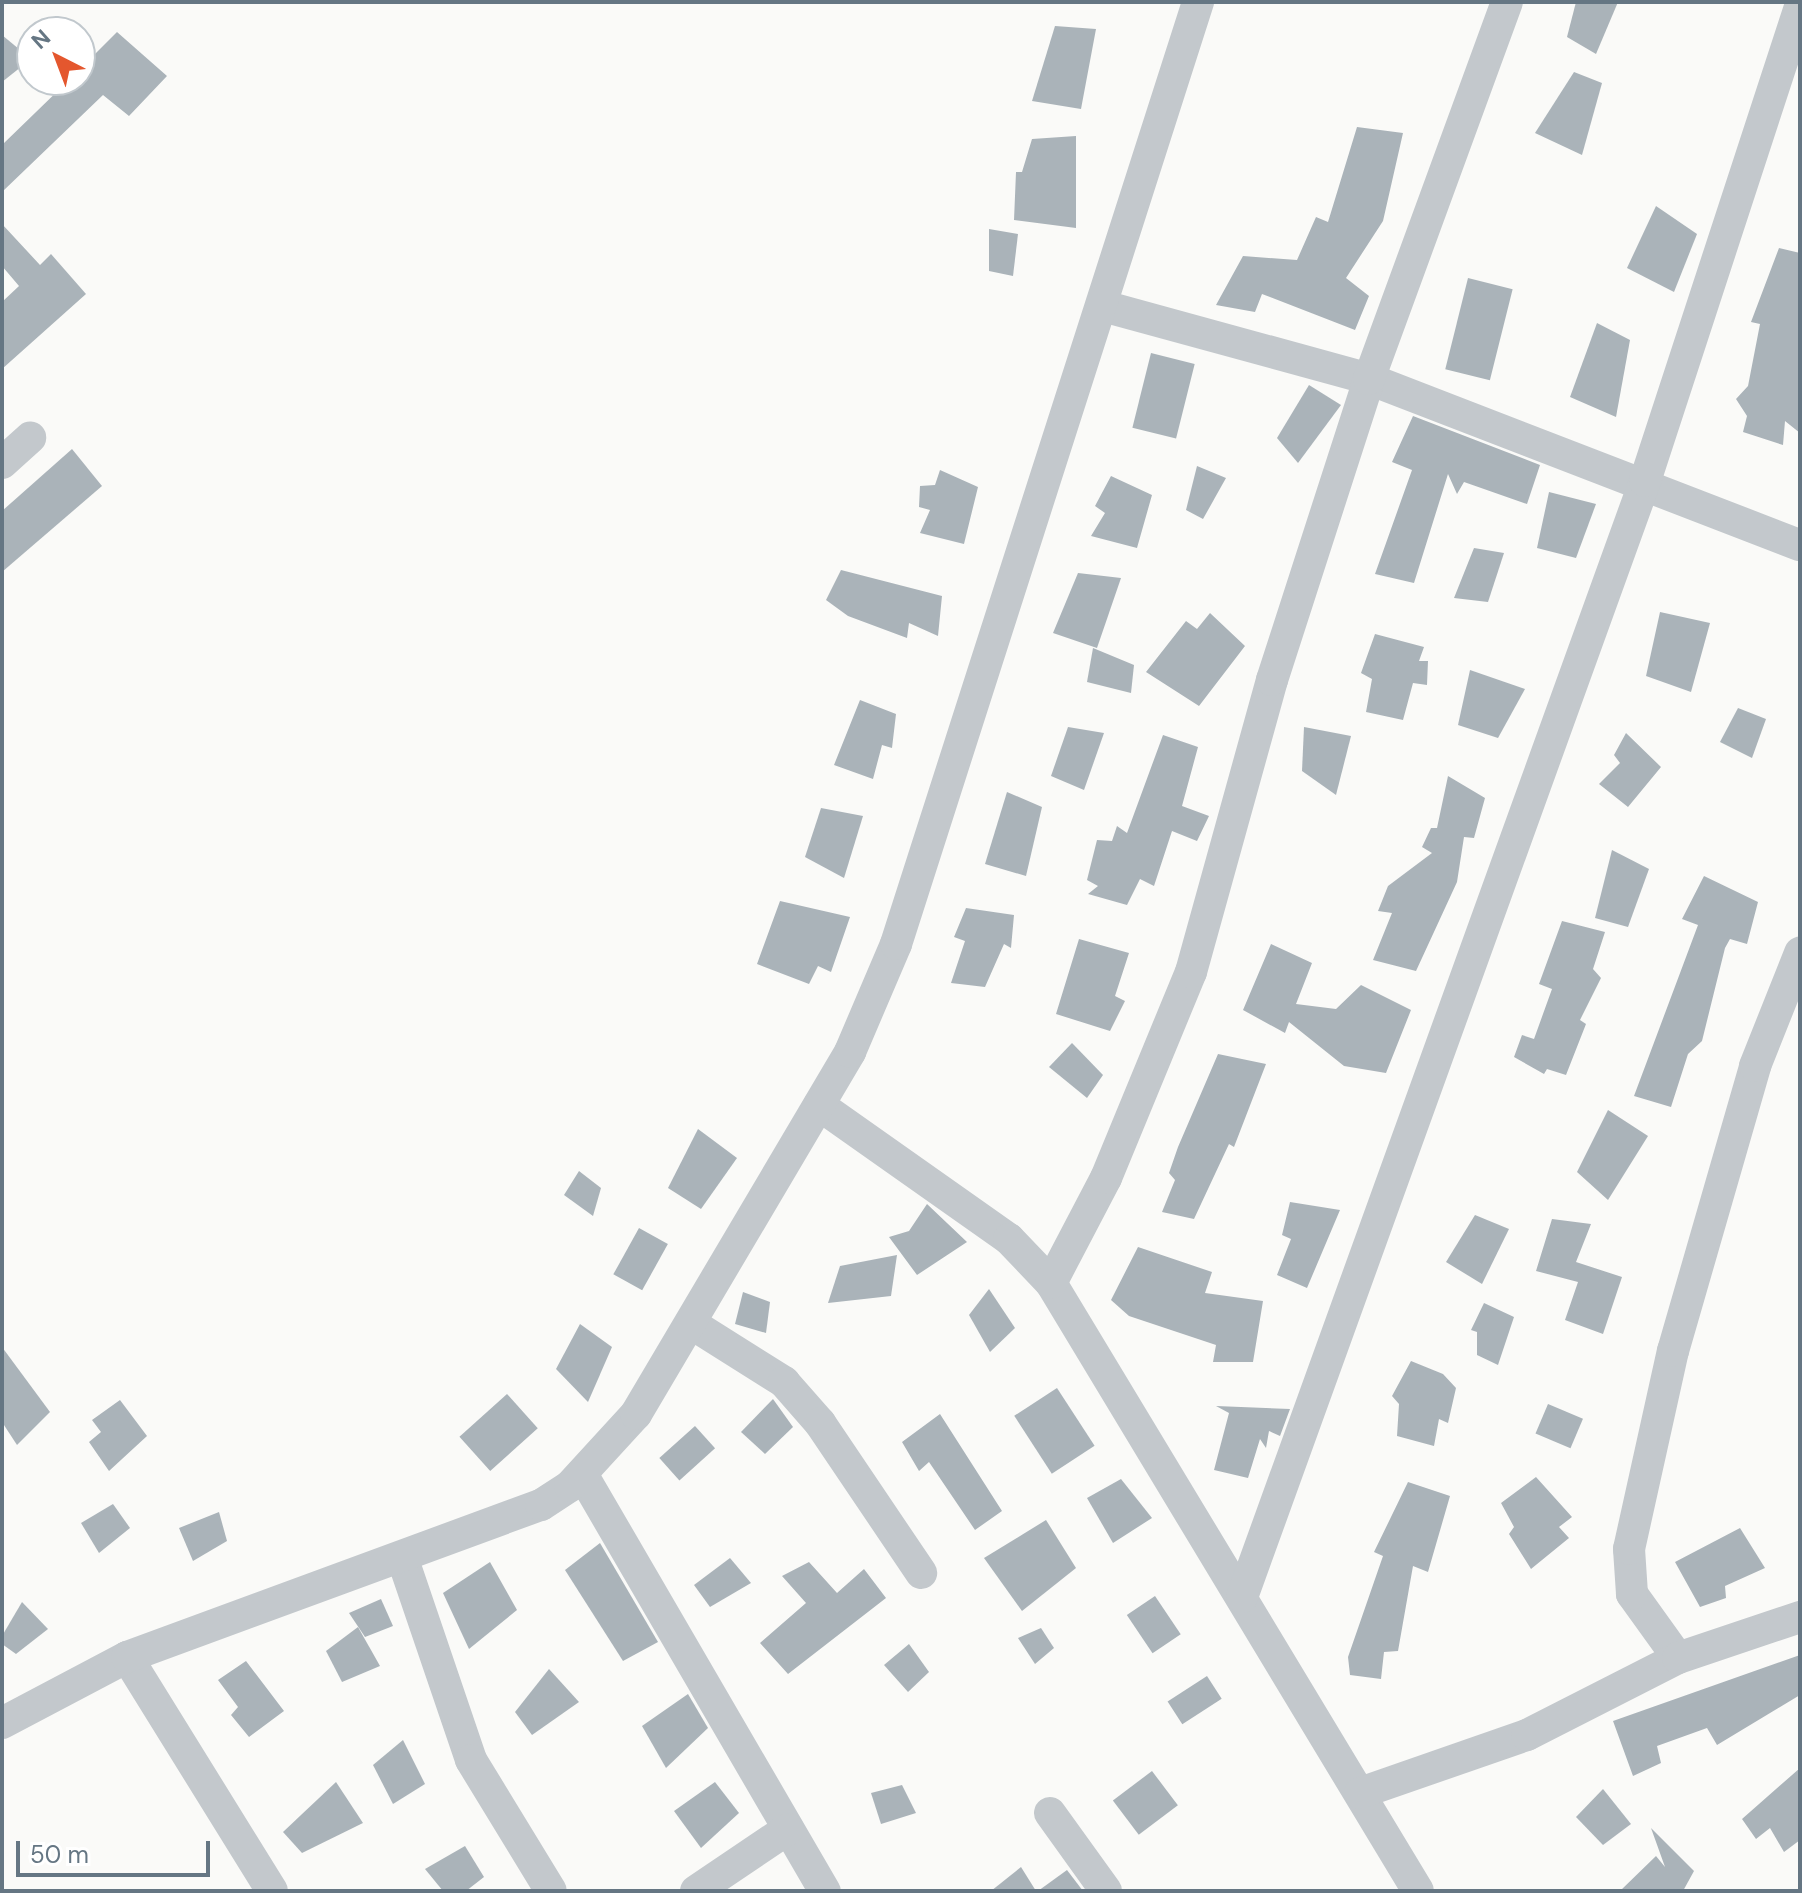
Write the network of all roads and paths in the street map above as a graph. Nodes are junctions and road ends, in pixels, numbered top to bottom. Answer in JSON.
{"nodes":[{"id":1,"x":1198,"y":2,"type":"edge"},
{"id":2,"x":1507,"y":2,"type":"edge"},
{"id":3,"x":1800,"y":8,"type":"edge"},
{"id":4,"x":1103,"y":306,"type":"junction"},
{"id":5,"x":1369,"y":379,"type":"junction"},
{"id":6,"x":30,"y":438,"type":"dead end"},
{"id":7,"x":2,"y":463,"type":"edge"},
{"id":8,"x":1645,"y":481,"type":"junction"},
{"id":9,"x":1800,"y":545,"type":"edge"},
{"id":10,"x":1800,"y":953,"type":"edge"},
{"id":11,"x":819,"y":1105,"type":"junction"},
{"id":12,"x":1051,"y":1283,"type":"junction"},
{"id":13,"x":692,"y":1324,"type":"junction"},
{"id":14,"x":582,"y":1474,"type":"junction"},
{"id":15,"x":402,"y":1557,"type":"junction"},
{"id":16,"x":921,"y":1573,"type":"dead end"},
{"id":17,"x":1242,"y":1597,"type":"junction"},
{"id":18,"x":1800,"y":1617,"type":"edge"},
{"id":19,"x":127,"y":1657,"type":"junction"},
{"id":20,"x":1678,"y":1658,"type":"junction"},
{"id":21,"x":2,"y":1723,"type":"edge"},
{"id":22,"x":1360,"y":1793,"type":"junction"},
{"id":23,"x":1050,"y":1813,"type":"dead end"},
{"id":24,"x":788,"y":1829,"type":"junction"},
{"id":25,"x":272,"y":1891,"type":"edge"},
{"id":26,"x":551,"y":1891,"type":"edge"},
{"id":27,"x":696,"y":1891,"type":"edge"},
{"id":28,"x":825,"y":1891,"type":"edge"},
{"id":29,"x":1106,"y":1891,"type":"edge"},
{"id":30,"x":1418,"y":1891,"type":"edge"}],
"edges":[{"from":1,"to":4,"type":"street"},
{"from":2,"to":5,"type":"street"},
{"from":3,"to":8,"type":"street"},
{"from":4,"to":5,"type":"street"},
{"from":4,"to":11,"type":"street"},
{"from":5,"to":8,"type":"street"},
{"from":5,"to":12,"type":"street"},
{"from":6,"to":7,"type":"street"},
{"from":8,"to":9,"type":"street"},
{"from":8,"to":17,"type":"street"},
{"from":10,"to":20,"type":"street"},
{"from":11,"to":12,"type":"street"},
{"from":11,"to":13,"type":"street"},
{"from":12,"to":17,"type":"street"},
{"from":13,"to":14,"type":"street"},
{"from":13,"to":16,"type":"street"},
{"from":14,"to":15,"type":"street"},
{"from":14,"to":24,"type":"street"},
{"from":15,"to":19,"type":"street"},
{"from":15,"to":26,"type":"street"},
{"from":17,"to":22,"type":"street"},
{"from":18,"to":20,"type":"street"},
{"from":19,"to":21,"type":"street"},
{"from":19,"to":25,"type":"street"},
{"from":20,"to":22,"type":"street"},
{"from":22,"to":30,"type":"street"},
{"from":23,"to":29,"type":"street"},
{"from":24,"to":27,"type":"street"},
{"from":24,"to":28,"type":"street"}]}
